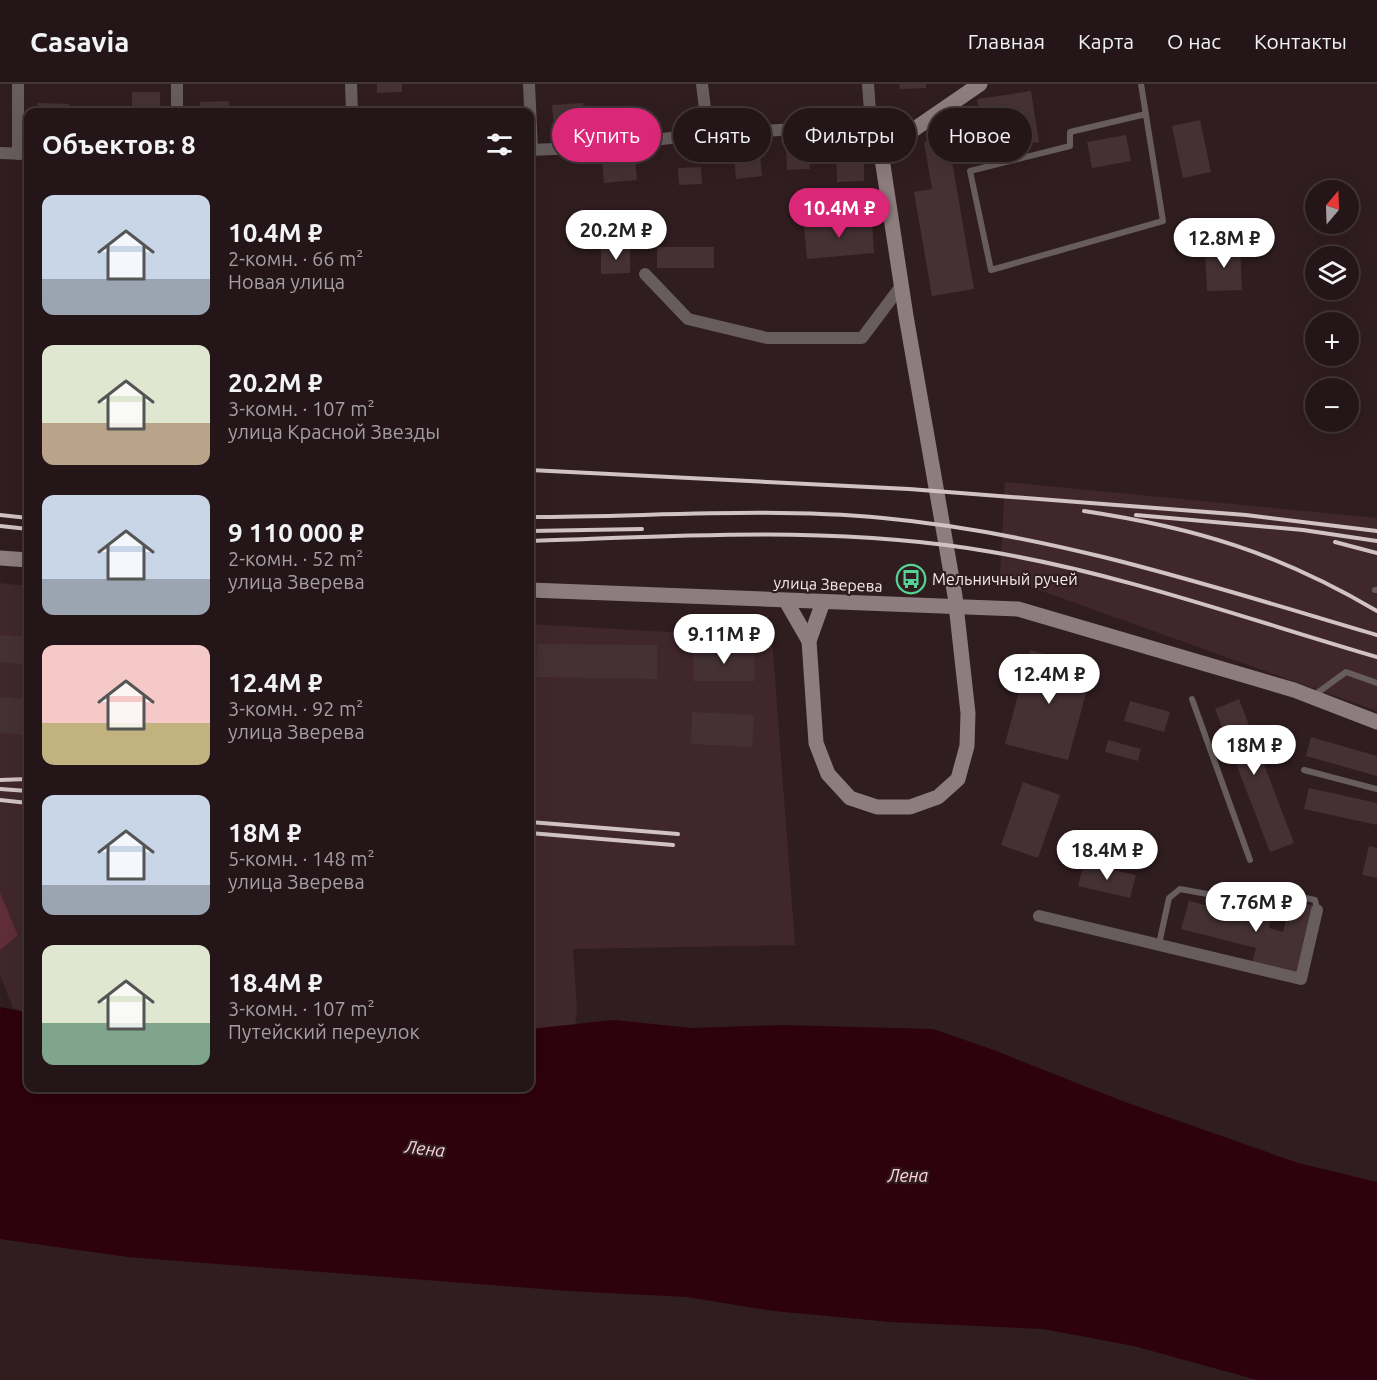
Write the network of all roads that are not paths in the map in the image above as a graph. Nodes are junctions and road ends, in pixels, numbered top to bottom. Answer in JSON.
{"nodes":[{"id":1,"x":18,"y":84,"type":"edge"},
{"id":2,"x":177,"y":84,"type":"edge"},
{"id":3,"x":351,"y":84,"type":"edge"},
{"id":4,"x":529,"y":84,"type":"edge"},
{"id":5,"x":702,"y":84,"type":"edge"},
{"id":6,"x":868,"y":84,"type":"edge"},
{"id":7,"x":980,"y":84,"type":"edge"},
{"id":8,"x":1141,"y":84,"type":"edge"},
{"id":9,"x":177,"y":108,"type":"edge"},
{"id":10,"x":352,"y":108,"type":"edge"},
{"id":11,"x":530,"y":108,"type":"edge"},
{"id":12,"x":705,"y":108,"type":"edge"},
{"id":13,"x":870,"y":108,"type":"edge"},
{"id":14,"x":1146,"y":114,"type":"junction"},
{"id":15,"x":916,"y":128,"type":"edge"},
{"id":16,"x":673,"y":138,"type":"edge"},
{"id":17,"x":534,"y":150,"type":"edge"},
{"id":18,"x":0,"y":153,"type":"edge"},
{"id":19,"x":23,"y":154,"type":"edge"},
{"id":20,"x":882,"y":162,"type":"edge"},
{"id":21,"x":645,"y":274,"type":"dead end"},
{"id":22,"x":901,"y":286,"type":"junction"},
{"id":23,"x":0,"y":558,"type":"edge"},
{"id":24,"x":24,"y":560,"type":"edge"},
{"id":25,"x":534,"y":590,"type":"edge"},
{"id":26,"x":786,"y":601,"type":"junction"},
{"id":27,"x":823,"y":602,"type":"junction"},
{"id":28,"x":809,"y":641,"type":"junction"},
{"id":29,"x":1377,"y":682,"type":"edge"},
{"id":30,"x":1312,"y":697,"type":"junction"},
{"id":31,"x":1192,"y":699,"type":"dead end"},
{"id":32,"x":1377,"y":722,"type":"edge"},
{"id":33,"x":1304,"y":770,"type":"dead end"},
{"id":34,"x":1377,"y":789,"type":"edge"},
{"id":35,"x":1250,"y":860,"type":"dead end"},
{"id":36,"x":1317,"y":910,"type":"joint"},
{"id":37,"x":1040,"y":916,"type":"dead end"},
{"id":38,"x":1159,"y":944,"type":"junction"}],
"edges":[{"from":1,"to":19,"type":"street"},
{"from":2,"to":9,"type":"street"},
{"from":3,"to":10,"type":"street"},
{"from":4,"to":11,"type":"street"},
{"from":5,"to":12,"type":"street"},
{"from":6,"to":13,"type":"street"},
{"from":7,"to":15,"type":"street"},
{"from":8,"to":14,"type":"lane"},
{"from":14,"to":14,"type":"lane"},
{"from":16,"to":17,"type":"street"},
{"from":18,"to":19,"type":"street"},
{"from":20,"to":22,"type":"street"},
{"from":21,"to":22,"type":"street"},
{"from":22,"to":28,"type":"street"},
{"from":23,"to":24,"type":"street"},
{"from":25,"to":26,"type":"street","name":"улица Зверева"},
{"from":26,"to":27,"type":"street","name":"улица Зверева"},
{"from":26,"to":28,"type":"street"},
{"from":27,"to":28,"type":"street"},
{"from":27,"to":30,"type":"street","name":"улица Зверева"},
{"from":29,"to":30,"type":"lane"},
{"from":30,"to":32,"type":"street","name":"улица Зверева"},
{"from":31,"to":35,"type":"lane"},
{"from":33,"to":34,"type":"lane"},
{"from":36,"to":38,"type":"lane"},
{"from":36,"to":38,"type":"street"},
{"from":37,"to":38,"type":"street"}]}
